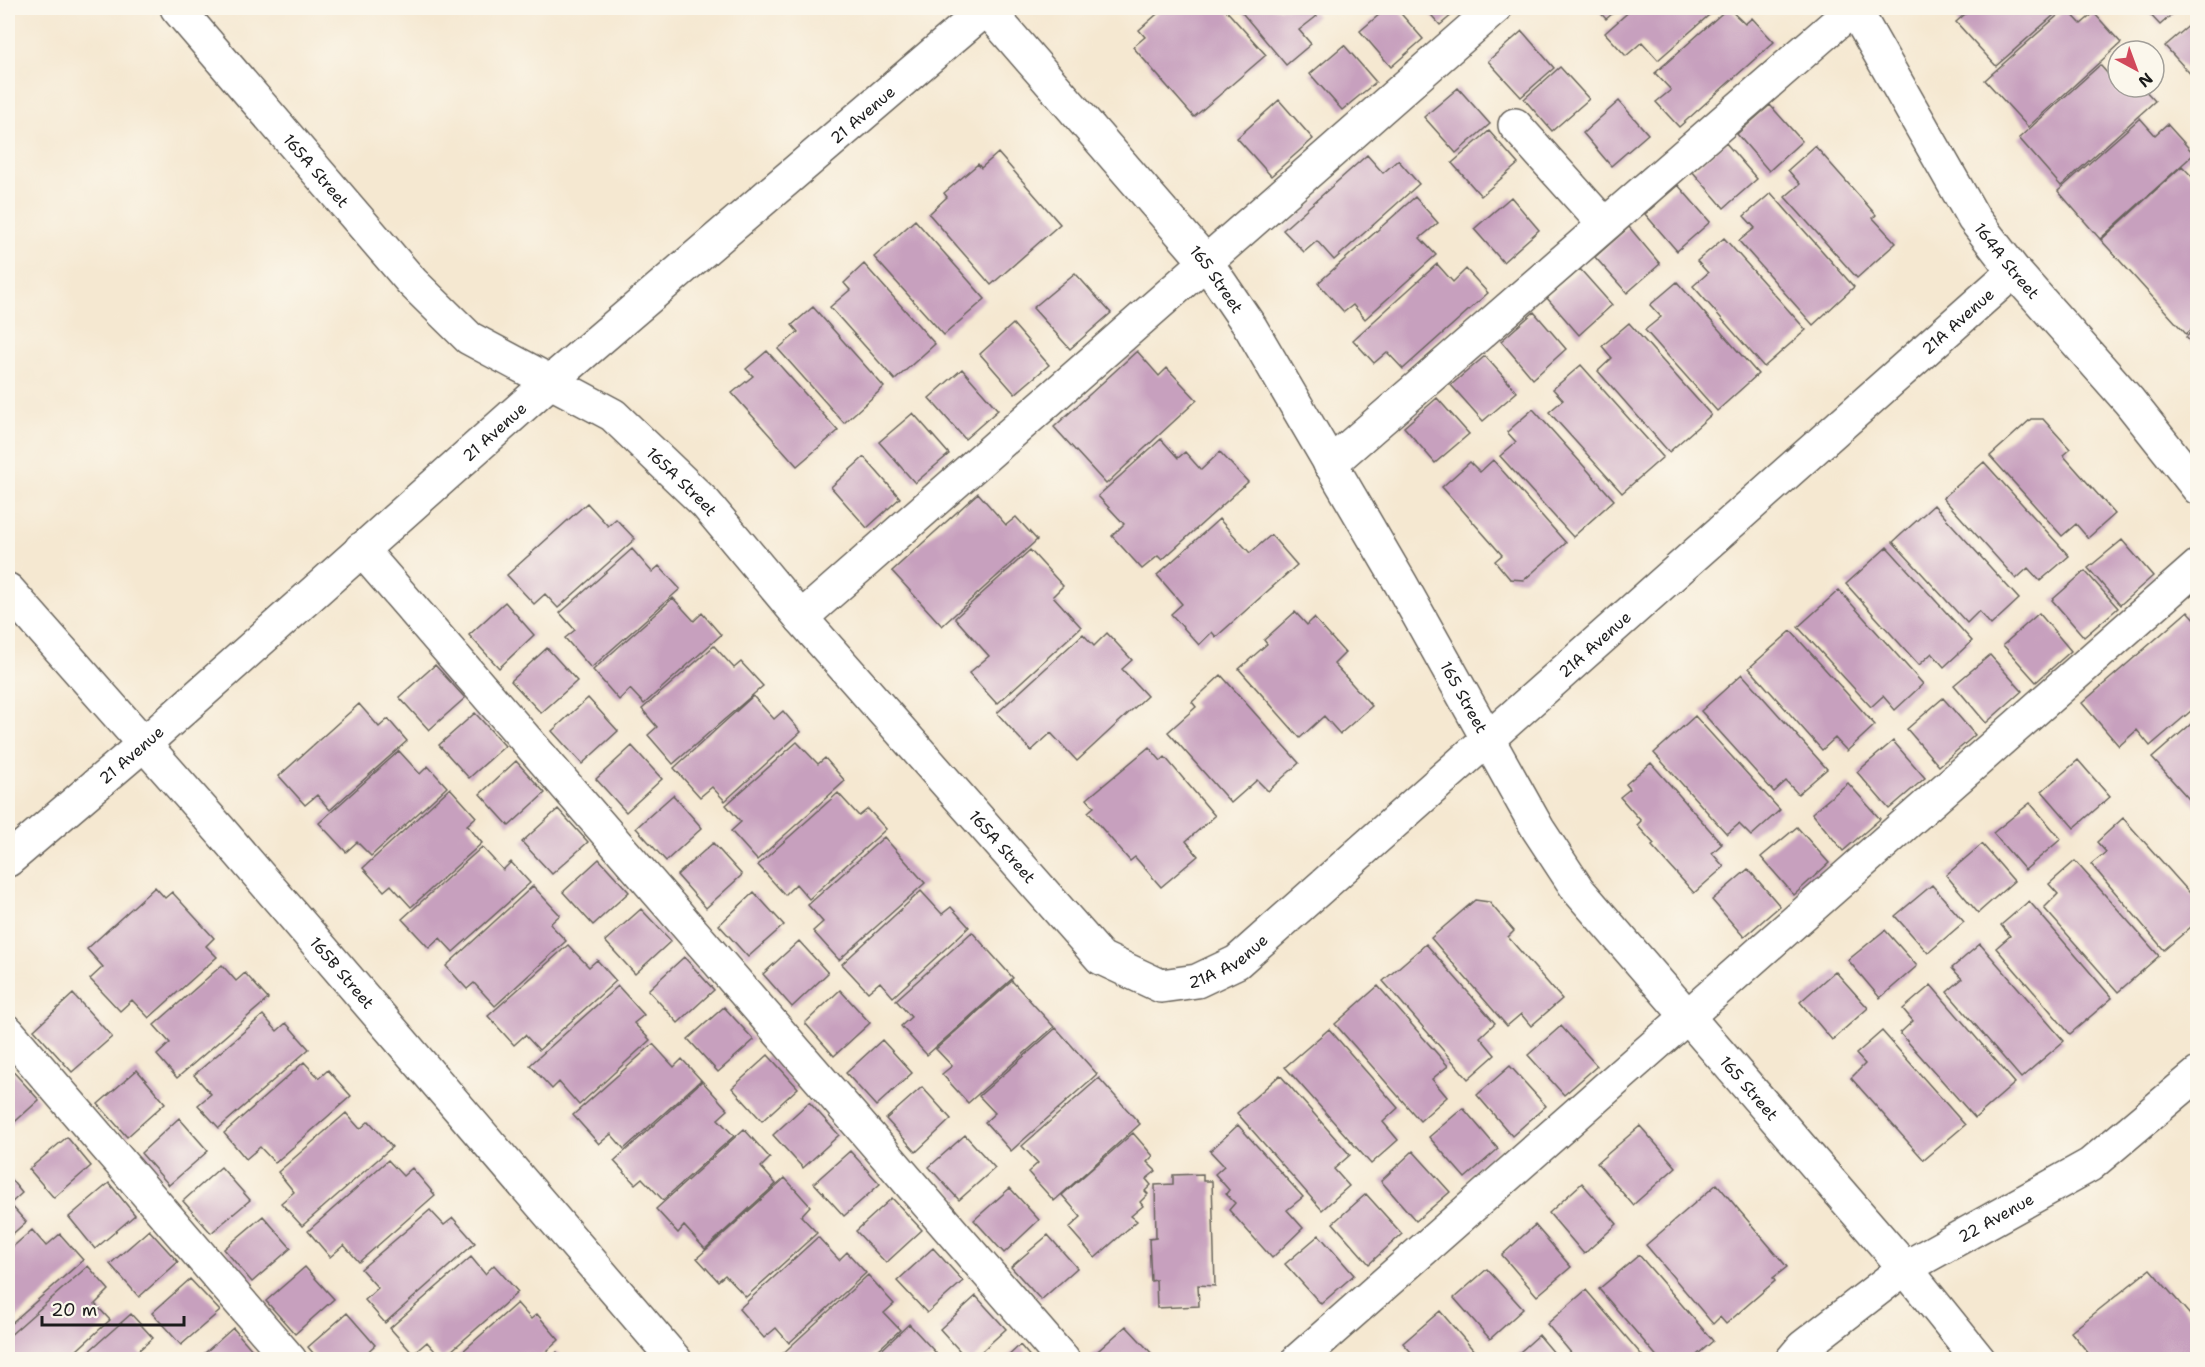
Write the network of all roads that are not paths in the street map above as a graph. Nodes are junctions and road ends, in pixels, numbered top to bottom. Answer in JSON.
{"nodes":[{"id":1,"x":177,"y":8,"type":"edge"},
{"id":2,"x":986,"y":8,"type":"edge"},
{"id":3,"x":1495,"y":8,"type":"edge"},
{"id":4,"x":1854,"y":8,"type":"edge"},
{"id":5,"x":1515,"y":125,"type":"dead end"},
{"id":6,"x":1604,"y":224,"type":"junction"},
{"id":7,"x":1206,"y":262,"type":"junction"},
{"id":8,"x":2014,"y":272,"type":"junction"},
{"id":9,"x":552,"y":381,"type":"junction"},
{"id":10,"x":1330,"y":464,"type":"junction"},
{"id":11,"x":2198,"y":488,"type":"edge"},
{"id":12,"x":361,"y":549,"type":"junction"},
{"id":13,"x":2198,"y":566,"type":"edge"},
{"id":14,"x":8,"y":590,"type":"edge"},
{"id":15,"x":801,"y":618,"type":"junction"},
{"id":16,"x":1488,"y":739,"type":"junction"},
{"id":17,"x":144,"y":744,"type":"junction"},
{"id":18,"x":8,"y":860,"type":"edge"},
{"id":19,"x":1161,"y":986,"type":"joint"},
{"id":20,"x":1687,"y":1018,"type":"junction"},
{"id":21,"x":8,"y":1032,"type":"edge"},
{"id":22,"x":2198,"y":1074,"type":"edge"},
{"id":23,"x":1905,"y":1268,"type":"junction"},
{"id":24,"x":290,"y":1359,"type":"edge"},
{"id":25,"x":675,"y":1359,"type":"edge"},
{"id":26,"x":1063,"y":1359,"type":"edge"},
{"id":27,"x":1298,"y":1359,"type":"edge"},
{"id":28,"x":1792,"y":1359,"type":"edge"},
{"id":29,"x":1979,"y":1359,"type":"edge"}],
"edges":[{"from":1,"to":9,"type":"street","name":"165A Street"},
{"from":2,"to":7,"type":"street","name":"165 Street"},
{"from":2,"to":9,"type":"street","name":"21 Avenue"},
{"from":3,"to":7,"type":"street"},
{"from":4,"to":6,"type":"street"},
{"from":4,"to":8,"type":"street","name":"164A Street"},
{"from":5,"to":6,"type":"street"},
{"from":6,"to":10,"type":"street"},
{"from":7,"to":10,"type":"street","name":"165 Street"},
{"from":7,"to":15,"type":"street"},
{"from":8,"to":11,"type":"street","name":"164A Street"},
{"from":8,"to":16,"type":"street","name":"21A Avenue"},
{"from":9,"to":12,"type":"street","name":"21 Avenue"},
{"from":9,"to":15,"type":"street","name":"165A Street"},
{"from":10,"to":16,"type":"street","name":"165 Street"},
{"from":12,"to":17,"type":"street","name":"21 Avenue"},
{"from":12,"to":26,"type":"street"},
{"from":13,"to":20,"type":"street"},
{"from":14,"to":17,"type":"street","name":"165B Street"},
{"from":15,"to":19,"type":"street","name":"165A Street"},
{"from":16,"to":19,"type":"street","name":"21A Avenue"},
{"from":16,"to":20,"type":"street","name":"165 Street"},
{"from":17,"to":18,"type":"street","name":"21 Avenue"},
{"from":17,"to":25,"type":"street","name":"165B Street"},
{"from":20,"to":23,"type":"street","name":"165 Street"},
{"from":20,"to":27,"type":"street"},
{"from":21,"to":24,"type":"street"},
{"from":22,"to":23,"type":"street","name":"22 Avenue"},
{"from":23,"to":28,"type":"street","name":"22 Avenue"},
{"from":23,"to":29,"type":"street","name":"165 Street"}]}
